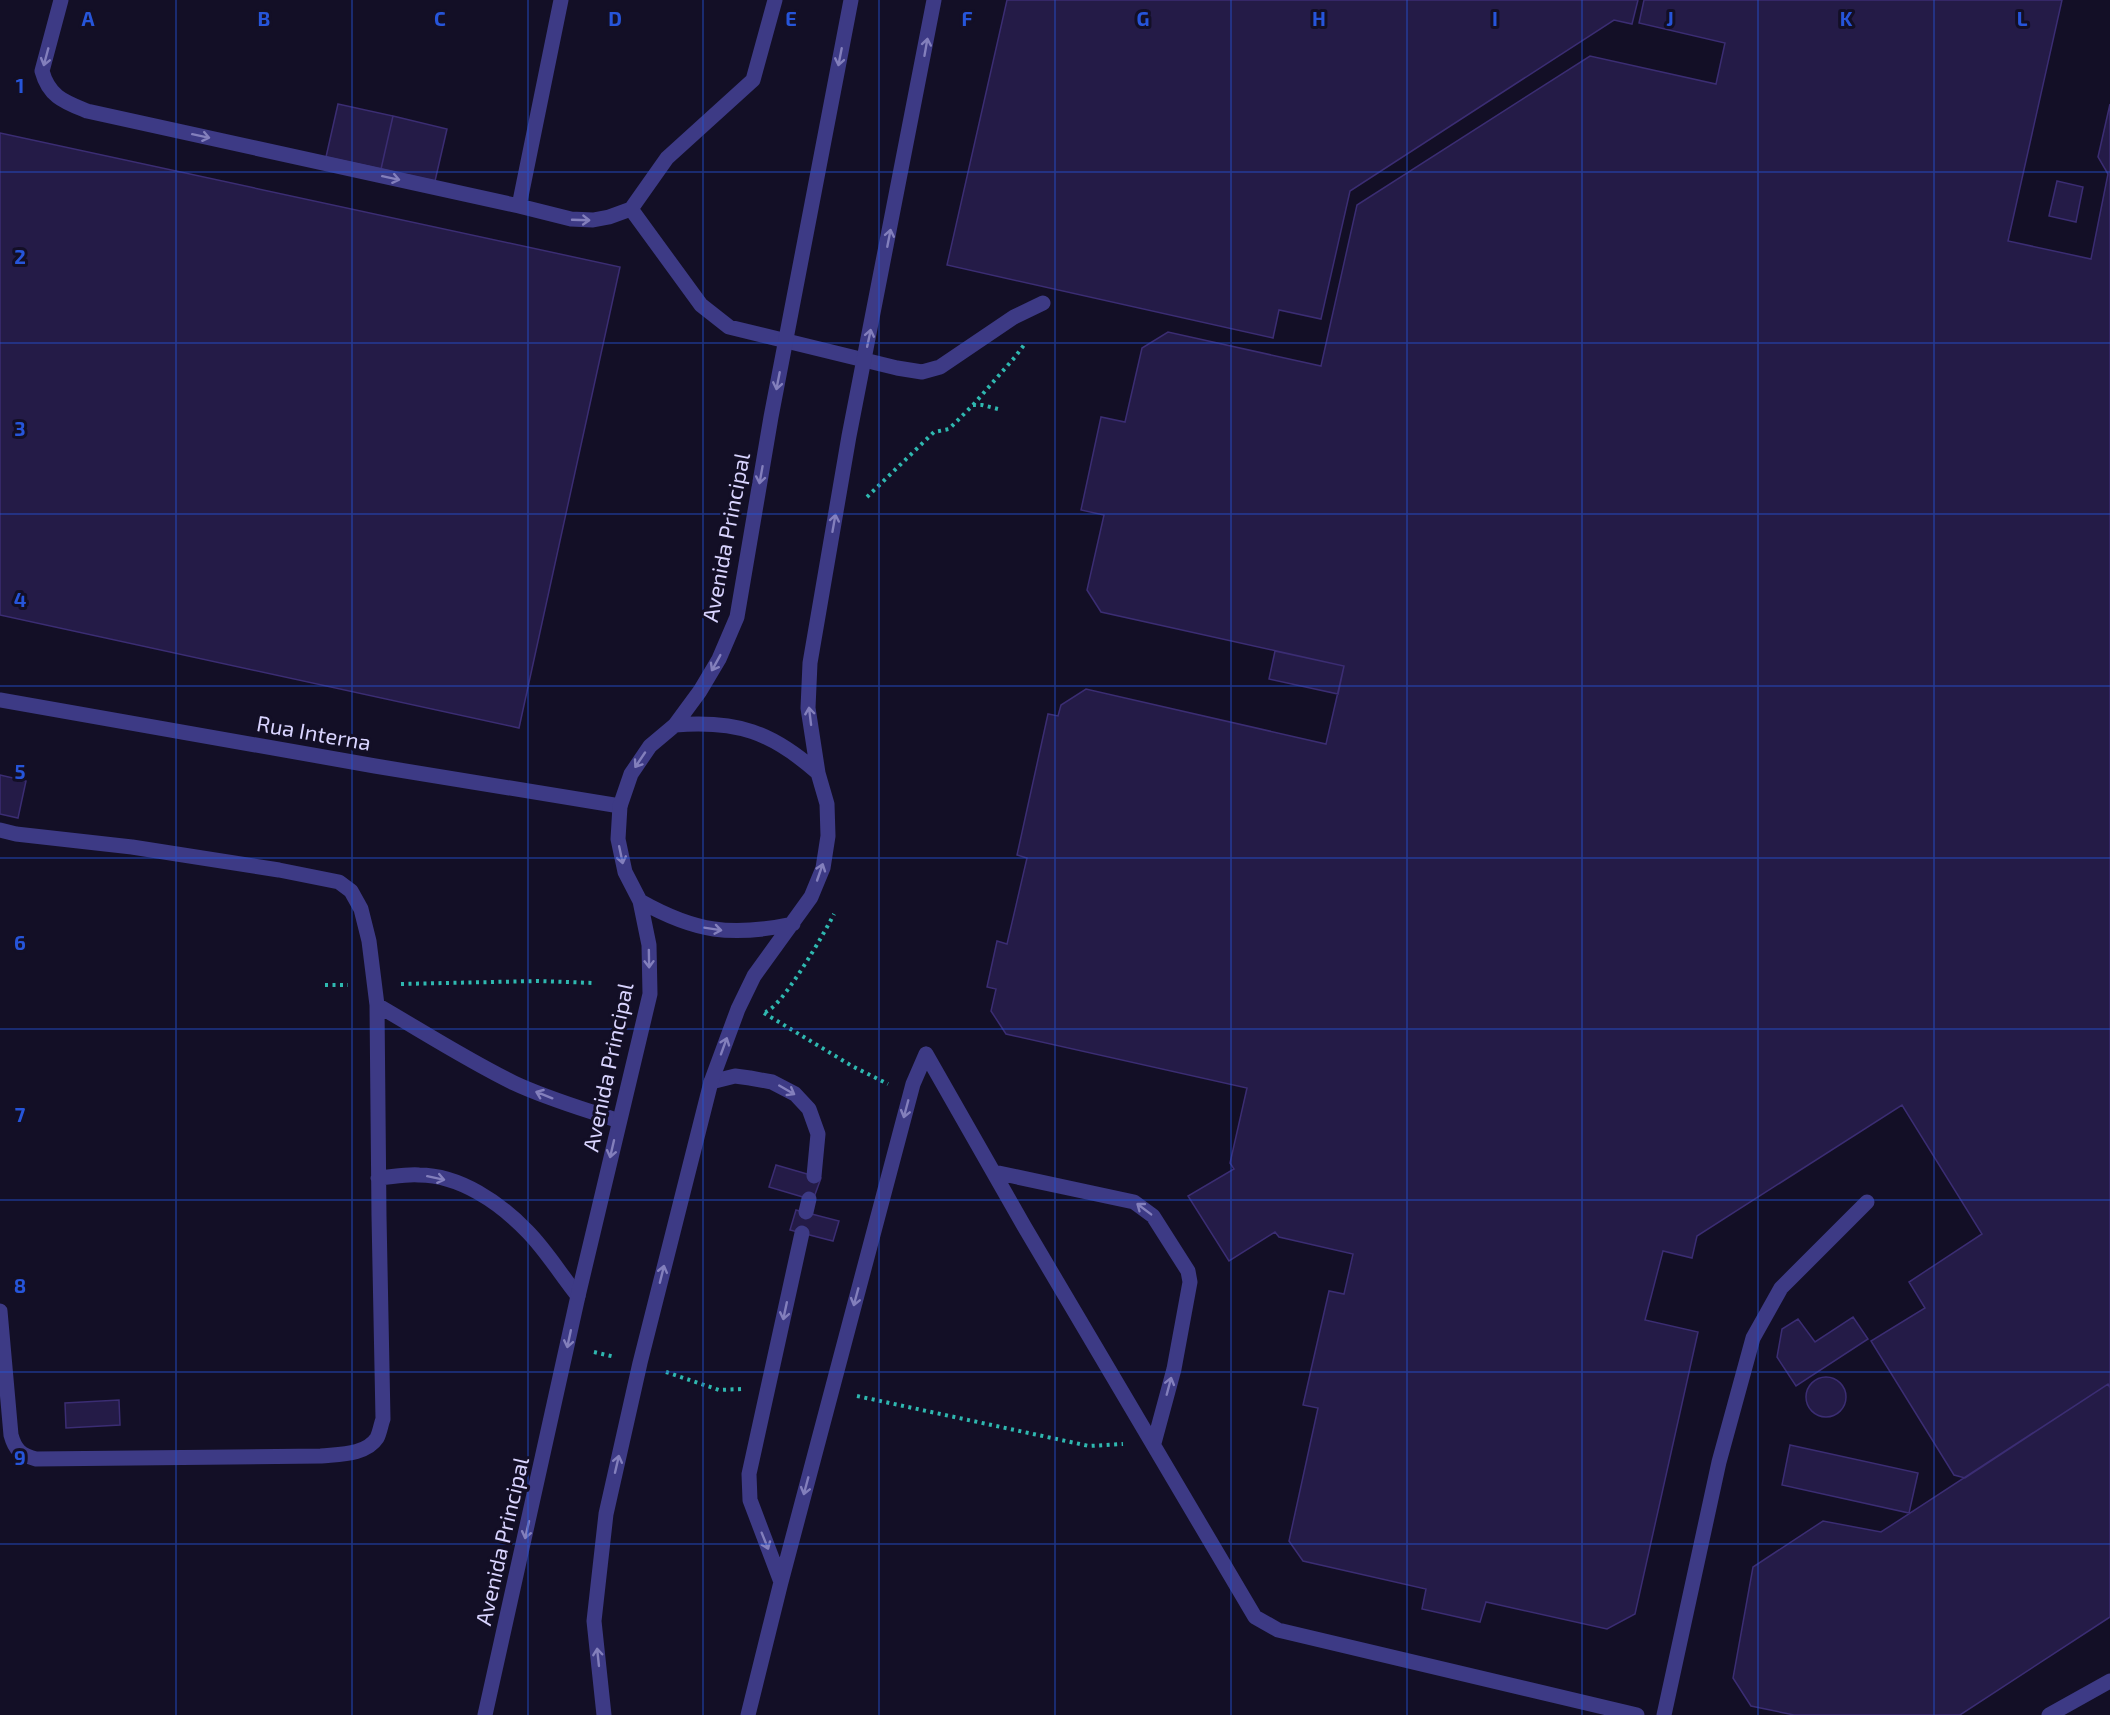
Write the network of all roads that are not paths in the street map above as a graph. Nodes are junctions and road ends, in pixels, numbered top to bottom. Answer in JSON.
{"nodes":[{"id":1,"x":61,"y":0,"type":"edge"},
{"id":2,"x":561,"y":0,"type":"edge"},
{"id":3,"x":775,"y":0,"type":"edge"},
{"id":4,"x":851,"y":0,"type":"edge"},
{"id":5,"x":934,"y":0,"type":"edge"},
{"id":6,"x":519,"y":206,"type":"junction"},
{"id":7,"x":631,"y":208,"type":"junction"},
{"id":8,"x":1043,"y":303,"type":"dead end"},
{"id":9,"x":0,"y":700,"type":"edge"},
{"id":10,"x":675,"y":725,"type":"junction"},
{"id":11,"x":818,"y":774,"type":"junction"},
{"id":12,"x":620,"y":806,"type":"junction"},
{"id":13,"x":0,"y":830,"type":"edge"},
{"id":14,"x":640,"y":901,"type":"junction"},
{"id":15,"x":793,"y":924,"type":"junction"},
{"id":16,"x":377,"y":1005,"type":"junction"},
{"id":17,"x":711,"y":1082,"type":"junction"},
{"id":18,"x":619,"y":1121,"type":"junction"},
{"id":19,"x":994,"y":1172,"type":"junction"},
{"id":20,"x":814,"y":1176,"type":"dead end"},
{"id":21,"x":378,"y":1178,"type":"junction"},
{"id":22,"x":1868,"y":1202,"type":"dead end"},
{"id":23,"x":802,"y":1233,"type":"dead end"},
{"id":24,"x":578,"y":1296,"type":"junction"},
{"id":25,"x":0,"y":1311,"type":"edge"},
{"id":26,"x":1154,"y":1443,"type":"junction"},
{"id":27,"x":781,"y":1581,"type":"junction"},
{"id":28,"x":2110,"y":1681,"type":"edge"},
{"id":29,"x":485,"y":1715,"type":"edge"},
{"id":30,"x":604,"y":1715,"type":"edge"},
{"id":31,"x":748,"y":1715,"type":"edge"},
{"id":32,"x":1637,"y":1715,"type":"edge"},
{"id":33,"x":1664,"y":1715,"type":"edge"},
{"id":34,"x":2049,"y":1715,"type":"edge"}],
"edges":[{"from":1,"to":6,"type":"street","one_way":true},
{"from":2,"to":6,"type":"street"},
{"from":3,"to":7,"type":"street"},
{"from":4,"to":10,"type":"street","name":"Avenida Principal","one_way":true},
{"from":11,"to":5,"type":"street","one_way":true},
{"from":6,"to":7,"type":"street","one_way":true},
{"from":7,"to":8,"type":"street"},
{"from":9,"to":12,"type":"street","name":"Rua Interna"},
{"from":10,"to":11,"type":"street"},
{"from":10,"to":12,"type":"street","name":"Avenida Principal","one_way":true},
{"from":15,"to":11,"type":"street","one_way":true},
{"from":12,"to":14,"type":"street","name":"Avenida Principal","one_way":true},
{"from":13,"to":16,"type":"street"},
{"from":14,"to":15,"type":"street","one_way":true},
{"from":14,"to":18,"type":"street","name":"Avenida Principal","one_way":true},
{"from":17,"to":15,"type":"street","one_way":true},
{"from":18,"to":16,"type":"street","one_way":true},
{"from":16,"to":21,"type":"street"},
{"from":17,"to":20,"type":"street","one_way":true},
{"from":30,"to":17,"type":"street","one_way":true},
{"from":18,"to":24,"type":"street","name":"Avenida Principal","one_way":true},
{"from":19,"to":26,"type":"street"},
{"from":26,"to":19,"type":"street","one_way":true},
{"from":19,"to":27,"type":"street","one_way":true},
{"from":21,"to":24,"type":"street","one_way":true},
{"from":21,"to":25,"type":"street"},
{"from":22,"to":33,"type":"street"},
{"from":23,"to":27,"type":"street","one_way":true},
{"from":24,"to":29,"type":"street","name":"Avenida Principal","one_way":true},
{"from":26,"to":32,"type":"street"},
{"from":27,"to":31,"type":"street"},
{"from":28,"to":34,"type":"street"}]}
